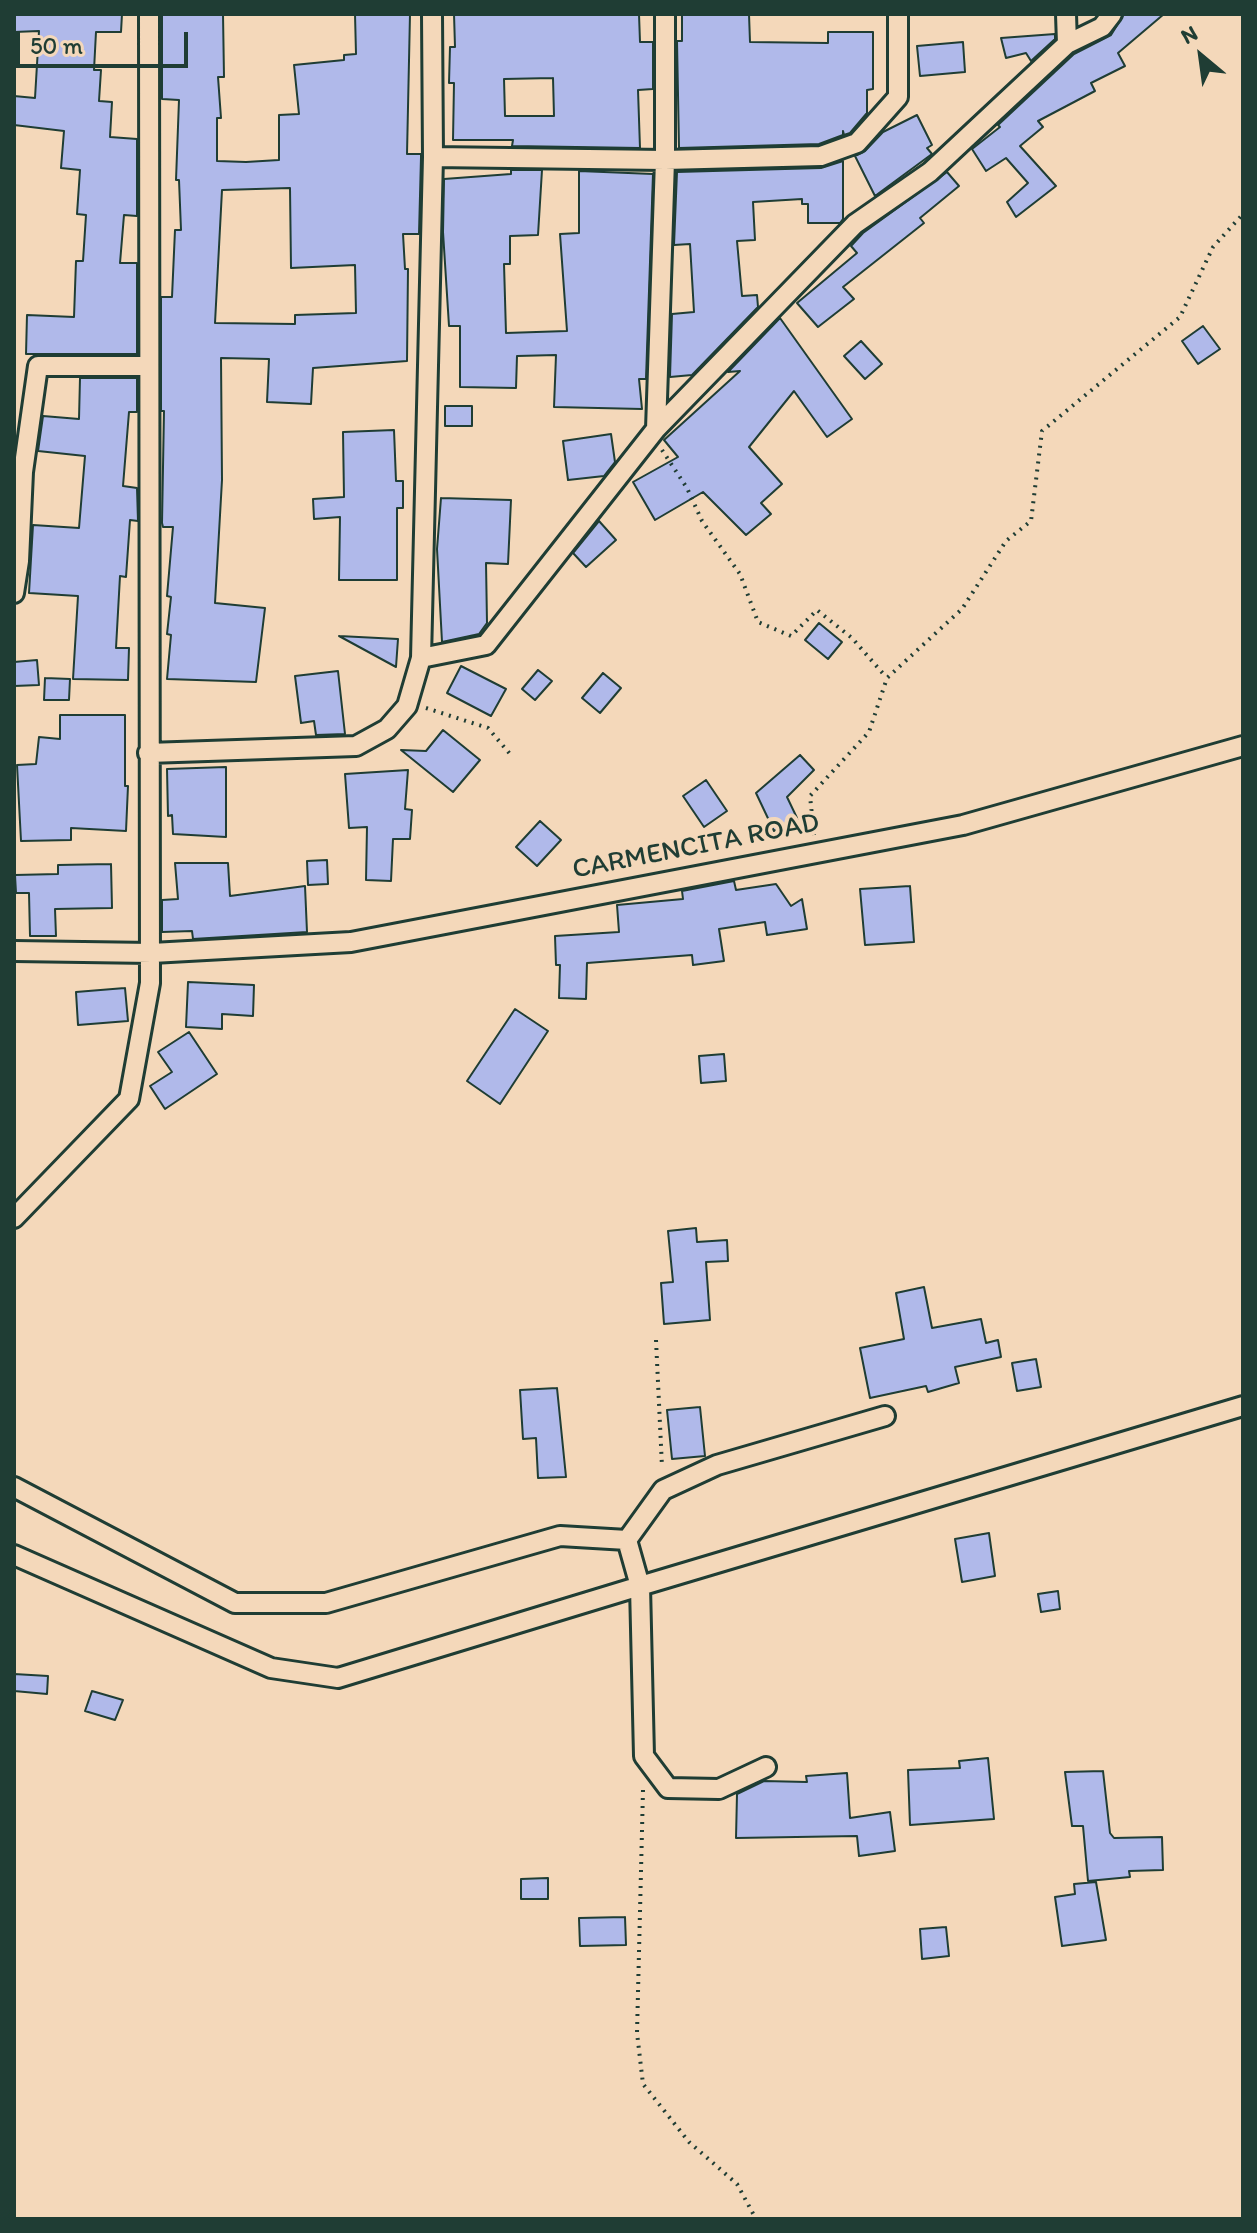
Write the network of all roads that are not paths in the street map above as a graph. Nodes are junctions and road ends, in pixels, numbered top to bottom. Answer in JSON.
{"nodes":[{"id":1,"x":149,"y":14,"type":"edge"},
{"id":2,"x":432,"y":14,"type":"edge"},
{"id":3,"x":665,"y":14,"type":"edge"},
{"id":4,"x":898,"y":14,"type":"edge"},
{"id":5,"x":1066,"y":14,"type":"edge"},
{"id":6,"x":1112,"y":14,"type":"edge"},
{"id":7,"x":1067,"y":44,"type":"junction"},
{"id":8,"x":433,"y":157,"type":"junction"},
{"id":9,"x":665,"y":160,"type":"junction"},
{"id":10,"x":148,"y":366,"type":"junction"},
{"id":11,"x":656,"y":429,"type":"junction"},
{"id":12,"x":14,"y":593,"type":"edge"},
{"id":13,"x":421,"y":658,"type":"junction"},
{"id":14,"x":1243,"y":746,"type":"edge"},
{"id":15,"x":148,"y":753,"type":"junction"},
{"id":16,"x":14,"y":951,"type":"edge"},
{"id":17,"x":152,"y":953,"type":"junction"},
{"id":18,"x":14,"y":1218,"type":"edge"},
{"id":19,"x":1243,"y":1406,"type":"edge"},
{"id":20,"x":885,"y":1416,"type":"dead end"},
{"id":21,"x":14,"y":1487,"type":"edge"},
{"id":22,"x":627,"y":1540,"type":"junction"},
{"id":23,"x":14,"y":1555,"type":"edge"},
{"id":24,"x":640,"y":1586,"type":"junction"},
{"id":25,"x":766,"y":1767,"type":"dead end"}],
"edges":[{"from":1,"to":10,"type":"street"},
{"from":2,"to":8,"type":"street"},
{"from":3,"to":9,"type":"street"},
{"from":4,"to":9,"type":"street"},
{"from":5,"to":7,"type":"street"},
{"from":6,"to":7,"type":"street"},
{"from":7,"to":11,"type":"street"},
{"from":8,"to":9,"type":"street"},
{"from":8,"to":13,"type":"street"},
{"from":9,"to":11,"type":"street"},
{"from":10,"to":12,"type":"street"},
{"from":10,"to":15,"type":"street"},
{"from":11,"to":13,"type":"street"},
{"from":13,"to":15,"type":"street"},
{"from":14,"to":17,"type":"street","name":"CARMENCITA ROAD"},
{"from":15,"to":17,"type":"street"},
{"from":16,"to":17,"type":"street","name":"CARMENCITA ROAD"},
{"from":17,"to":18,"type":"street"},
{"from":19,"to":24,"type":"street"},
{"from":20,"to":22,"type":"street"},
{"from":21,"to":22,"type":"street"},
{"from":22,"to":24,"type":"street"},
{"from":23,"to":24,"type":"street"},
{"from":24,"to":25,"type":"street"}]}
